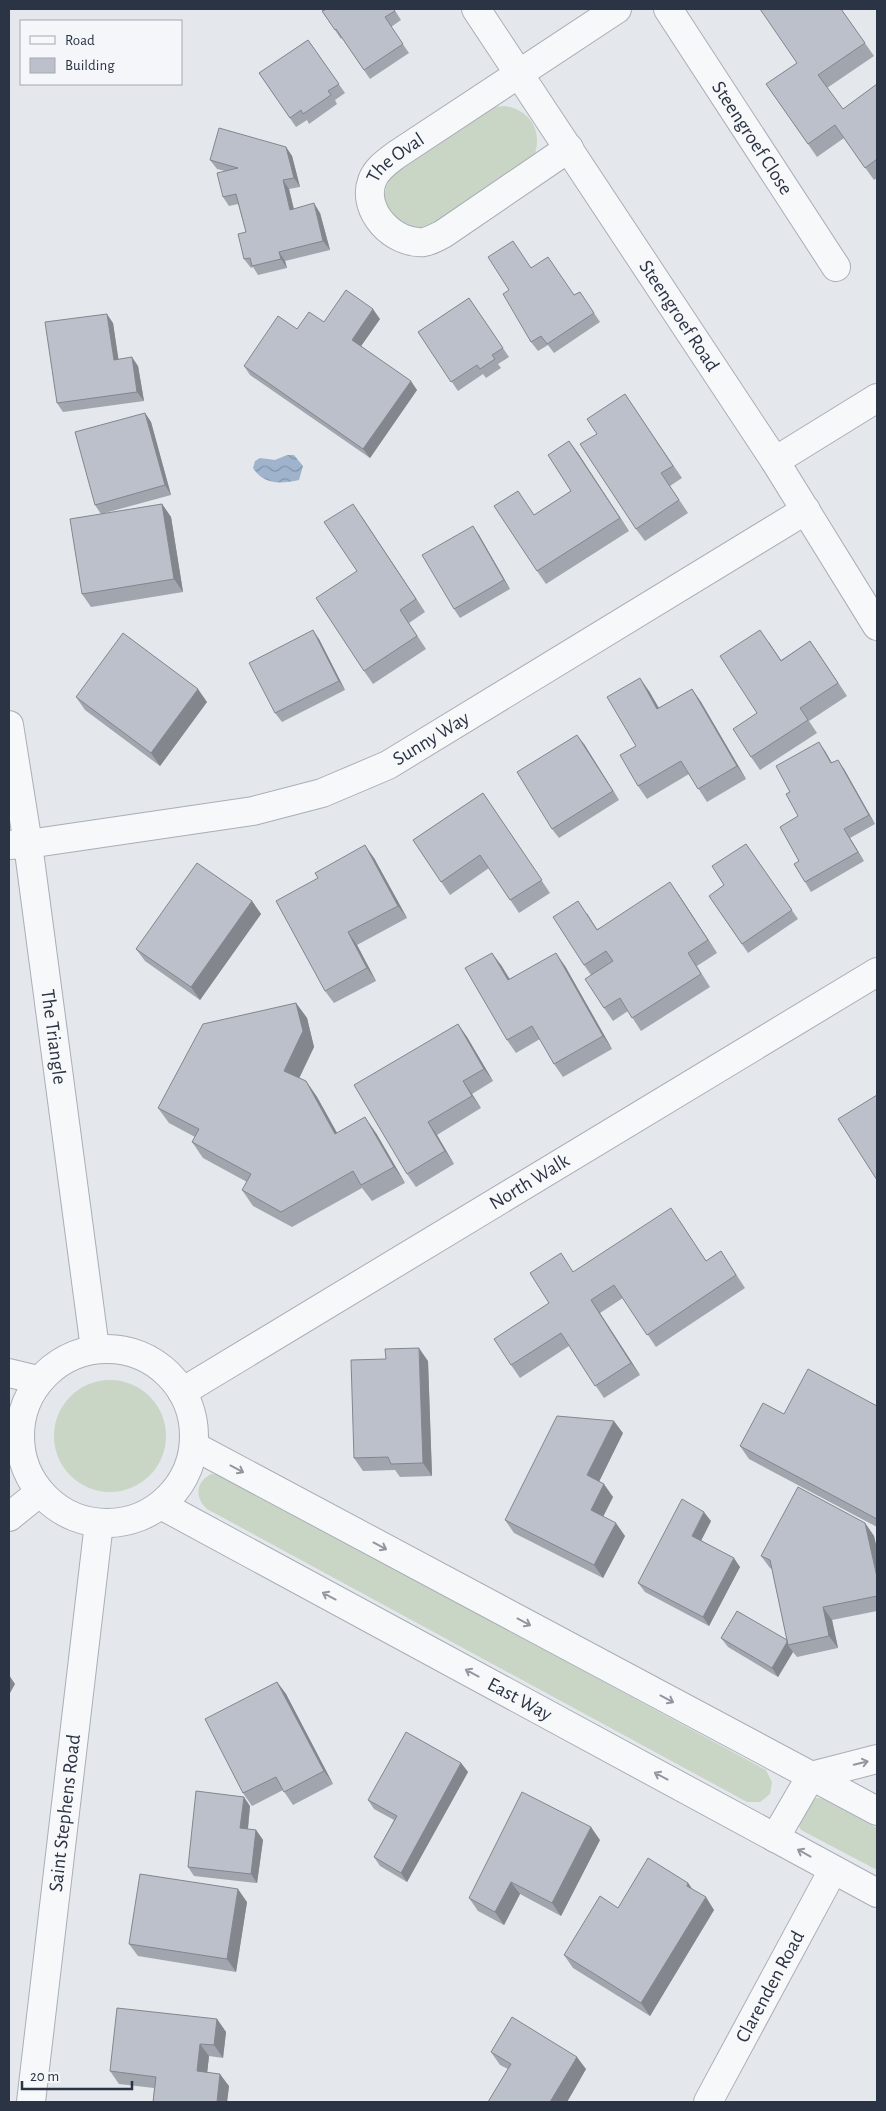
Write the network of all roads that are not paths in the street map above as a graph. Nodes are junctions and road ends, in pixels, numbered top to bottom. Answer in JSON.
{"nodes":[{"id":1,"x":476,"y":9,"type":"edge"},
{"id":2,"x":617,"y":9,"type":"edge"},
{"id":3,"x":668,"y":9,"type":"edge"},
{"id":4,"x":519,"y":74,"type":"junction"},
{"id":5,"x":569,"y":148,"type":"junction"},
{"id":6,"x":836,"y":267,"type":"dead end"},
{"id":7,"x":877,"y":398,"type":"edge"},
{"id":8,"x":775,"y":461,"type":"junction"},
{"id":9,"x":806,"y":510,"type":"junction"},
{"id":10,"x":877,"y":626,"type":"edge"},
{"id":11,"x":9,"y":725,"type":"edge"},
{"id":12,"x":18,"y":845,"type":"edge"},
{"id":13,"x":877,"y":972,"type":"edge"},
{"id":14,"x":95,"y":1349,"type":"junction"},
{"id":15,"x":9,"y":1373,"type":"edge"},
{"id":16,"x":38,"y":1380,"type":"junction"},
{"id":17,"x":182,"y":1392,"type":"junction"},
{"id":18,"x":14,"y":1446,"type":"edge"},
{"id":19,"x":194,"y":1446,"type":"junction"},
{"id":20,"x":40,"y":1492,"type":"junction"},
{"id":21,"x":161,"y":1505,"type":"junction"},
{"id":22,"x":9,"y":1517,"type":"edge"},
{"id":23,"x":99,"y":1523,"type":"junction"},
{"id":24,"x":877,"y":1759,"type":"edge"},
{"id":25,"x":811,"y":1776,"type":"junction"},
{"id":26,"x":877,"y":1811,"type":"edge"},
{"id":27,"x":775,"y":1838,"type":"junction"},
{"id":28,"x":833,"y":1870,"type":"junction"},
{"id":29,"x":877,"y":1893,"type":"edge"},
{"id":30,"x":31,"y":2102,"type":"edge"},
{"id":31,"x":708,"y":2102,"type":"edge"}],
"edges":[{"from":1,"to":4,"type":"street","name":"Steengroef Road"},
{"from":2,"to":4,"type":"street"},
{"from":3,"to":6,"type":"street","name":"Steengroef Close"},
{"from":4,"to":5,"type":"street","name":"Steengroef Road"},
{"from":4,"to":5,"type":"street","name":"The Oval"},
{"from":5,"to":8,"type":"street","name":"Steengroef Road"},
{"from":7,"to":8,"type":"street"},
{"from":8,"to":9,"type":"street","name":"Steengroef Road"},
{"from":9,"to":10,"type":"street","name":"Steengroef Road"},
{"from":9,"to":12,"type":"street","name":"Sunny Way"},
{"from":11,"to":12,"type":"street","name":"The Triangle"},
{"from":12,"to":14,"type":"street","name":"The Triangle"},
{"from":13,"to":17,"type":"street","name":"North Walk"},
{"from":14,"to":16,"type":"street"},
{"from":14,"to":17,"type":"street"},
{"from":15,"to":16,"type":"street"},
{"from":16,"to":18,"type":"street"},
{"from":17,"to":19,"type":"street"},
{"from":18,"to":20,"type":"street"},
{"from":19,"to":21,"type":"street"},
{"from":19,"to":25,"type":"street","one_way":true},
{"from":20,"to":22,"type":"street"},
{"from":20,"to":23,"type":"street"},
{"from":21,"to":23,"type":"street"},
{"from":27,"to":21,"type":"street","name":"East Way","one_way":true},
{"from":23,"to":30,"type":"street","name":"Saint Stephens Road"},
{"from":25,"to":24,"type":"street","one_way":true},
{"from":25,"to":26,"type":"street"},
{"from":25,"to":27,"type":"street"},
{"from":28,"to":27,"type":"street","name":"East Way","one_way":true},
{"from":28,"to":29,"type":"street","name":"East Way"},
{"from":28,"to":31,"type":"street","name":"Clarenden Road"}]}
